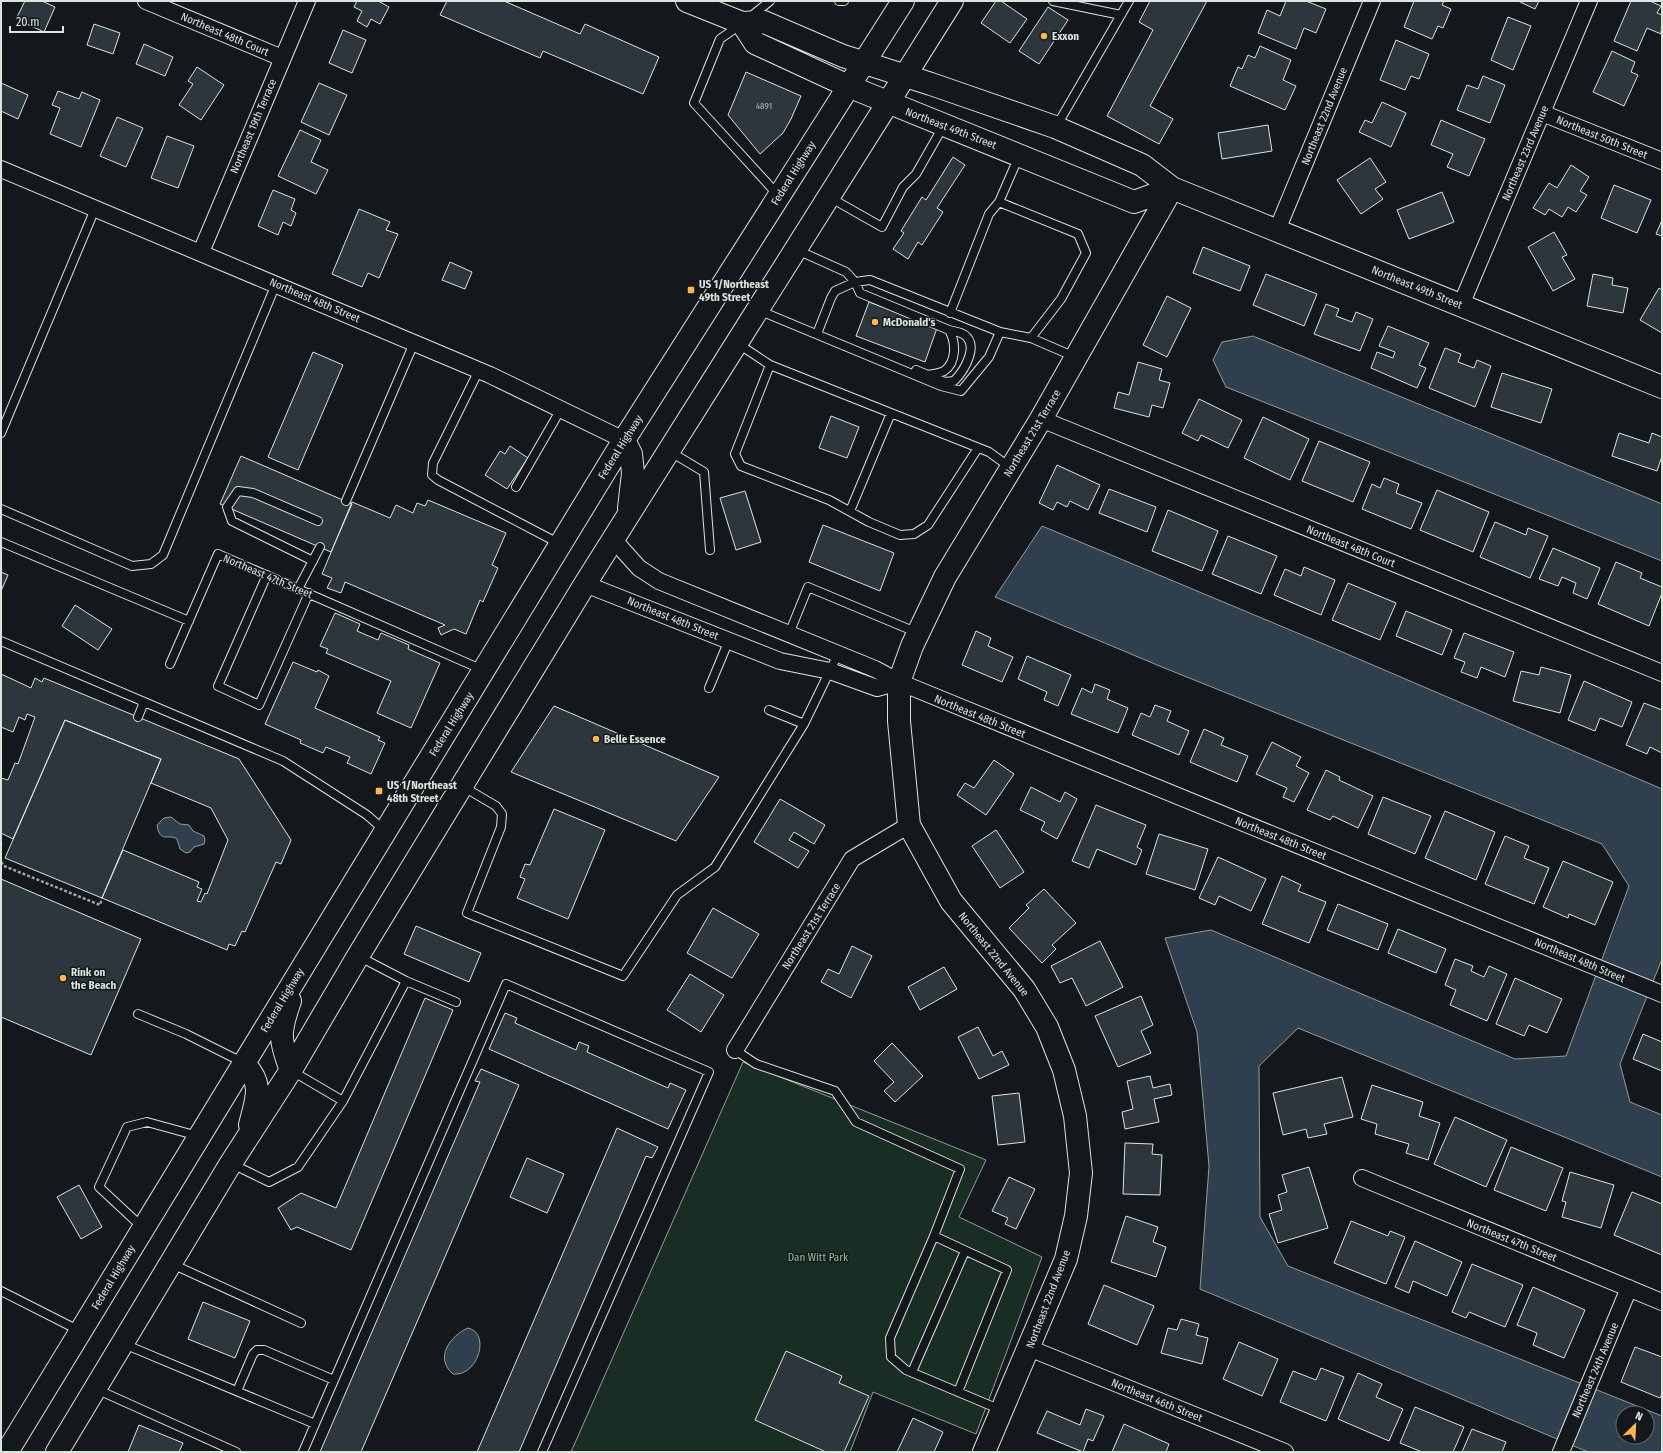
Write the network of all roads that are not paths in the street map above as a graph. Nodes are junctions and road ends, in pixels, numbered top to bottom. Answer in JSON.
{"nodes":[{"id":1,"x":146,"y":1,"type":"edge"},
{"id":2,"x":307,"y":1,"type":"edge"},
{"id":3,"x":687,"y":1,"type":"edge"},
{"id":4,"x":770,"y":1,"type":"edge"},
{"id":5,"x":839,"y":1,"type":"edge"},
{"id":6,"x":844,"y":1,"type":"edge"},
{"id":7,"x":903,"y":1,"type":"edge"},
{"id":8,"x":952,"y":1,"type":"edge"},
{"id":9,"x":1053,"y":1,"type":"edge"},
{"id":10,"x":1129,"y":1,"type":"edge"},
{"id":11,"x":1372,"y":1,"type":"edge"},
{"id":12,"x":1589,"y":1,"type":"edge"},
{"id":13,"x":1121,"y":15,"type":"junction"},
{"id":14,"x":742,"y":23,"type":"junction"},
{"id":15,"x":282,"y":58,"type":"junction"},
{"id":16,"x":863,"y":62,"type":"junction"},
{"id":17,"x":904,"y":76,"type":"junction"},
{"id":18,"x":848,"y":86,"type":"junction"},
{"id":19,"x":887,"y":103,"type":"junction"},
{"id":20,"x":1542,"y":113,"type":"junction"},
{"id":21,"x":944,"y":124,"type":"junction"},
{"id":22,"x":1055,"y":127,"type":"junction"},
{"id":23,"x":1020,"y":155,"type":"junction"},
{"id":24,"x":1662,"y":161,"type":"edge"},
{"id":25,"x":1,"y":169,"type":"edge"},
{"id":26,"x":1172,"y":188,"type":"junction"},
{"id":27,"x":778,"y":196,"type":"junction"},
{"id":28,"x":828,"y":197,"type":"junction"},
{"id":29,"x":999,"y":202,"type":"junction"},
{"id":30,"x":95,"y":209,"type":"junction"},
{"id":31,"x":1277,"y":230,"type":"junction"},
{"id":32,"x":795,"y":249,"type":"junction"},
{"id":33,"x":201,"y":252,"type":"junction"},
{"id":34,"x":855,"y":282,"type":"junction"},
{"id":35,"x":276,"y":284,"type":"junction"},
{"id":36,"x":1461,"y":305,"type":"junction"},
{"id":37,"x":758,"y":310,"type":"junction"},
{"id":38,"x":950,"y":313,"type":"junction"},
{"id":39,"x":949,"y":330,"type":"junction"},
{"id":40,"x":1000,"y":332,"type":"junction"},
{"id":41,"x":817,"y":334,"type":"junction"},
{"id":42,"x":1031,"y":338,"type":"junction"},
{"id":43,"x":414,"y":342,"type":"junction"},
{"id":44,"x":736,"y":343,"type":"junction"},
{"id":45,"x":1076,"y":358,"type":"junction"},
{"id":46,"x":884,"y":362,"type":"junction"},
{"id":47,"x":770,"y":365,"type":"junction"},
{"id":48,"x":479,"y":370,"type":"junction"},
{"id":49,"x":928,"y":375,"type":"junction"},
{"id":50,"x":1662,"y":387,"type":"edge"},
{"id":51,"x":561,"y":409,"type":"junction"},
{"id":52,"x":891,"y":413,"type":"junction"},
{"id":53,"x":1041,"y":419,"type":"junction"},
{"id":54,"x":1,"y":433,"type":"edge"},
{"id":55,"x":624,"y":440,"type":"junction"},
{"id":56,"x":978,"y":448,"type":"junction"},
{"id":57,"x":668,"y":451,"type":"junction"},
{"id":58,"x":1012,"y":468,"type":"junction"},
{"id":59,"x":516,"y":487,"type":"dead end"},
{"id":60,"x":346,"y":501,"type":"dead end"},
{"id":61,"x":1,"y":509,"type":"edge"},
{"id":62,"x":850,"y":511,"type":"junction"},
{"id":63,"x":628,"y":514,"type":"junction"},
{"id":64,"x":318,"y":521,"type":"dead end"},
{"id":65,"x":613,"y":539,"type":"junction"},
{"id":66,"x":1,"y":542,"type":"edge"},
{"id":67,"x":560,"y":544,"type":"junction"},
{"id":68,"x":320,"y":547,"type":"dead end"},
{"id":69,"x":710,"y":550,"type":"dead end"},
{"id":70,"x":313,"y":561,"type":"junction"},
{"id":71,"x":267,"y":575,"type":"junction"},
{"id":72,"x":585,"y":584,"type":"junction"},
{"id":73,"x":298,"y":588,"type":"junction"},
{"id":74,"x":309,"y":593,"type":"junction"},
{"id":75,"x":189,"y":621,"type":"junction"},
{"id":76,"x":919,"y":633,"type":"junction"},
{"id":77,"x":789,"y":634,"type":"junction"},
{"id":78,"x":729,"y":640,"type":"junction"},
{"id":79,"x":1,"y":641,"type":"edge"},
{"id":80,"x":838,"y":654,"type":"junction"},
{"id":81,"x":170,"y":664,"type":"dead end"},
{"id":82,"x":484,"y":670,"type":"junction"},
{"id":83,"x":830,"y":671,"type":"junction"},
{"id":84,"x":1662,"y":673,"type":"edge"},
{"id":85,"x":898,"y":682,"type":"junction"},
{"id":86,"x":709,"y":688,"type":"dead end"},
{"id":87,"x":144,"y":702,"type":"junction"},
{"id":88,"x":769,"y":710,"type":"dead end"},
{"id":89,"x":138,"y":717,"type":"dead end"},
{"id":90,"x":804,"y":724,"type":"junction"},
{"id":91,"x":462,"y":786,"type":"junction"},
{"id":92,"x":909,"y":825,"type":"junction"},
{"id":93,"x":385,"y":831,"type":"junction"},
{"id":94,"x":358,"y":956,"type":"junction"},
{"id":95,"x":300,"y":969,"type":"junction"},
{"id":96,"x":406,"y":981,"type":"junction"},
{"id":97,"x":1662,"y":994,"type":"edge"},
{"id":98,"x":456,"y":1002,"type":"dead end"},
{"id":99,"x":138,"y":1014,"type":"dead end"},
{"id":100,"x":735,"y":1050,"type":"joint"},
{"id":101,"x":243,"y":1063,"type":"junction"},
{"id":102,"x":291,"y":1070,"type":"junction"},
{"id":103,"x":343,"y":1101,"type":"junction"},
{"id":104,"x":198,"y":1137,"type":"junction"},
{"id":105,"x":247,"y":1138,"type":"junction"},
{"id":106,"x":232,"y":1163,"type":"junction"},
{"id":107,"x":1362,"y":1178,"type":"dead end"},
{"id":108,"x":143,"y":1228,"type":"junction"},
{"id":109,"x":934,"y":1236,"type":"junction"},
{"id":110,"x":965,"y":1250,"type":"junction"},
{"id":111,"x":171,"y":1264,"type":"junction"},
{"id":112,"x":1629,"y":1288,"type":"junction"},
{"id":113,"x":1,"y":1291,"type":"edge"},
{"id":114,"x":1662,"y":1302,"type":"edge"},
{"id":115,"x":301,"y":1323,"type":"dead end"},
{"id":116,"x":81,"y":1331,"type":"junction"},
{"id":117,"x":123,"y":1343,"type":"junction"},
{"id":118,"x":1029,"y":1348,"type":"junction"},
{"id":119,"x":912,"y":1372,"type":"junction"},
{"id":120,"x":334,"y":1380,"type":"junction"},
{"id":121,"x":95,"y":1389,"type":"junction"},
{"id":122,"x":237,"y":1391,"type":"junction"},
{"id":123,"x":958,"y":1392,"type":"junction"},
{"id":124,"x":1002,"y":1410,"type":"junction"},
{"id":125,"x":315,"y":1424,"type":"junction"},
{"id":126,"x":1562,"y":1449,"type":"edge"},
{"id":127,"x":62,"y":1451,"type":"edge"},
{"id":128,"x":7,"y":1452,"type":"edge"},
{"id":129,"x":236,"y":1452,"type":"edge"},
{"id":130,"x":303,"y":1452,"type":"edge"},
{"id":131,"x":542,"y":1452,"type":"edge"},
{"id":132,"x":984,"y":1452,"type":"edge"},
{"id":133,"x":1285,"y":1452,"type":"edge"}],
"edges":[{"from":1,"to":15,"type":"street","name":"Northeast 48th Court"},
{"from":2,"to":15,"type":"street","name":"Northeast 19th Terrace"},
{"from":3,"to":14,"type":"main road","name":"Northeast 49th Street"},
{"from":4,"to":14,"type":"lane"},
{"from":5,"to":6,"type":"lane"},
{"from":7,"to":16,"type":"main road","name":"Federal Highway"},
{"from":8,"to":17,"type":"main road"},
{"from":9,"to":13,"type":"lane"},
{"from":10,"to":13,"type":"lane"},
{"from":11,"to":31,"type":"street","name":"Northeast 22nd Avenue"},
{"from":12,"to":20,"type":"street","name":"Northeast 23rd Avenue"},
{"from":13,"to":22,"type":"lane"},
{"from":14,"to":16,"type":"main road","name":"Northeast 49th Street"},
{"from":14,"to":18,"type":"main road","name":"Northeast 49th Street"},
{"from":14,"to":27,"type":"lane"},
{"from":15,"to":33,"type":"street","name":"Northeast 19th Terrace"},
{"from":16,"to":17,"type":"main road","name":"Northeast 49th Street"},
{"from":16,"to":18,"type":"main road","name":"Federal Highway"},
{"from":17,"to":19,"type":"main road"},
{"from":17,"to":22,"type":"main road","name":"Northeast 49th Street"},
{"from":18,"to":19,"type":"main road","name":"Northeast 49th Street"},
{"from":18,"to":27,"type":"main road","name":"Federal Highway"},
{"from":19,"to":21,"type":"main road","name":"Northeast 49th Street"},
{"from":19,"to":28,"type":"main road"},
{"from":20,"to":24,"type":"street","name":"Northeast 50th Street"},
{"from":20,"to":36,"type":"street","name":"Northeast 23rd Avenue"},
{"from":21,"to":23,"type":"main road","name":"Northeast 49th Street"},
{"from":21,"to":28,"type":"lane"},
{"from":22,"to":26,"type":"main road","name":"Northeast 49th Street"},
{"from":23,"to":26,"type":"main road","name":"Northeast 49th Street"},
{"from":23,"to":29,"type":"lane"},
{"from":25,"to":30,"type":"street","name":"Northeast 48th Street"},
{"from":26,"to":31,"type":"main road","name":"Northeast 49th Street"},
{"from":26,"to":45,"type":"main road","name":"Northeast 21st Terrace"},
{"from":27,"to":55,"type":"main road","name":"Federal Highway"},
{"from":28,"to":32,"type":"main road"},
{"from":29,"to":38,"type":"lane"},
{"from":29,"to":42,"type":"lane"},
{"from":30,"to":33,"type":"street","name":"Northeast 48th Street"},
{"from":30,"to":54,"type":"lane"},
{"from":31,"to":36,"type":"main road","name":"Northeast 49th Street"},
{"from":32,"to":34,"type":"lane"},
{"from":32,"to":37,"type":"main road"},
{"from":33,"to":35,"type":"street","name":"Northeast 48th Street"},
{"from":34,"to":38,"type":"lane"},
{"from":34,"to":39,"type":"lane"},
{"from":34,"to":41,"type":"lane"},
{"from":35,"to":43,"type":"street","name":"Northeast 48th Street"},
{"from":35,"to":61,"type":"lane"},
{"from":36,"to":50,"type":"main road","name":"Northeast 49th Street"},
{"from":37,"to":41,"type":"lane"},
{"from":37,"to":44,"type":"main road"},
{"from":38,"to":40,"type":"lane"},
{"from":39,"to":49,"type":"lane"},
{"from":39,"to":49,"type":"lane"},
{"from":40,"to":42,"type":"lane"},
{"from":40,"to":46,"type":"lane"},
{"from":41,"to":46,"type":"lane"},
{"from":42,"to":45,"type":"lane"},
{"from":43,"to":48,"type":"street","name":"Northeast 48th Street"},
{"from":43,"to":60,"type":"lane"},
{"from":44,"to":47,"type":"lane"},
{"from":44,"to":57,"type":"main road"},
{"from":45,"to":53,"type":"main road","name":"Northeast 21st Terrace"},
{"from":46,"to":49,"type":"lane"},
{"from":47,"to":52,"type":"lane"},
{"from":47,"to":62,"type":"lane"},
{"from":48,"to":51,"type":"street","name":"Northeast 48th Street"},
{"from":48,"to":67,"type":"lane"},
{"from":51,"to":55,"type":"street","name":"Northeast 48th Street"},
{"from":51,"to":59,"type":"lane"},
{"from":52,"to":56,"type":"lane"},
{"from":52,"to":62,"type":"lane"},
{"from":53,"to":58,"type":"main road","name":"Northeast 21st Terrace"},
{"from":53,"to":84,"type":"street","name":"Northeast 48th Court"},
{"from":55,"to":63,"type":"main road"},
{"from":55,"to":67,"type":"main road","name":"Federal Highway"},
{"from":56,"to":58,"type":"lane"},
{"from":56,"to":62,"type":"lane"},
{"from":57,"to":63,"type":"main road"},
{"from":57,"to":69,"type":"lane"},
{"from":58,"to":76,"type":"main road","name":"Northeast 21st Terrace"},
{"from":63,"to":65,"type":"main road"},
{"from":64,"to":70,"type":"lane"},
{"from":65,"to":72,"type":"main road"},
{"from":65,"to":77,"type":"street","name":"Northeast 48th Street"},
{"from":66,"to":75,"type":"lane"},
{"from":67,"to":82,"type":"main road","name":"Federal Highway"},
{"from":68,"to":70,"type":"lane"},
{"from":70,"to":73,"type":"lane"},
{"from":71,"to":73,"type":"lane","name":"Northeast 47th Street"},
{"from":71,"to":74,"type":"lane"},
{"from":71,"to":75,"type":"lane","name":"Northeast 47th Street"},
{"from":72,"to":78,"type":"street","name":"Northeast 48th Street"},
{"from":72,"to":91,"type":"main road"},
{"from":73,"to":74,"type":"lane","name":"Northeast 47th Street"},
{"from":74,"to":82,"type":"lane","name":"Northeast 47th Street"},
{"from":75,"to":81,"type":"lane"},
{"from":76,"to":77,"type":"lane"},
{"from":76,"to":85,"type":"main road","name":"Northeast 21st Terrace"},
{"from":77,"to":80,"type":"street","name":"Northeast 48th Street"},
{"from":78,"to":83,"type":"street","name":"Northeast 48th Street"},
{"from":78,"to":86,"type":"lane"},
{"from":79,"to":87,"type":"lane"},
{"from":80,"to":83,"type":"lane"},
{"from":80,"to":85,"type":"street","name":"Northeast 48th Street"},
{"from":82,"to":93,"type":"main road","name":"Federal Highway"},
{"from":83,"to":85,"type":"street","name":"Northeast 48th Street"},
{"from":83,"to":90,"type":"lane"},
{"from":85,"to":92,"type":"main road","name":"Northeast 22nd Avenue"},
{"from":85,"to":97,"type":"street","name":"Northeast 48th Street"},
{"from":87,"to":89,"type":"lane"},
{"from":87,"to":93,"type":"lane"},
{"from":88,"to":90,"type":"lane"},
{"from":90,"to":91,"type":"lane"},
{"from":91,"to":94,"type":"main road"},
{"from":92,"to":100,"type":"street","name":"Northeast 21st Terrace"},
{"from":92,"to":118,"type":"main road","name":"Northeast 22nd Avenue"},
{"from":93,"to":95,"type":"main road","name":"Federal Highway"},
{"from":94,"to":96,"type":"lane"},
{"from":94,"to":102,"type":"main road"},
{"from":95,"to":101,"type":"main road","name":"Federal Highway"},
{"from":95,"to":102,"type":"main road"},
{"from":96,"to":98,"type":"lane"},
{"from":96,"to":103,"type":"lane"},
{"from":99,"to":101,"type":"lane"},
{"from":100,"to":109,"type":"lane"},
{"from":101,"to":104,"type":"main road","name":"Federal Highway"},
{"from":101,"to":105,"type":"main road"},
{"from":102,"to":103,"type":"lane"},
{"from":102,"to":105,"type":"main road"},
{"from":103,"to":106,"type":"lane"},
{"from":104,"to":108,"type":"main road","name":"Federal Highway"},
{"from":104,"to":108,"type":"lane"},
{"from":105,"to":106,"type":"main road"},
{"from":106,"to":111,"type":"main road"},
{"from":107,"to":112,"type":"street","name":"Northeast 47th Street"},
{"from":108,"to":116,"type":"main road","name":"Federal Highway"},
{"from":109,"to":110,"type":"lane"},
{"from":109,"to":119,"type":"lane"},
{"from":110,"to":119,"type":"lane"},
{"from":110,"to":123,"type":"lane"},
{"from":111,"to":115,"type":"lane"},
{"from":111,"to":117,"type":"main road"},
{"from":112,"to":114,"type":"street","name":"Northeast 47th Street"},
{"from":112,"to":126,"type":"street","name":"Northeast 24th Avenue"},
{"from":113,"to":116,"type":"lane"},
{"from":116,"to":128,"type":"main road","name":"Federal Highway"},
{"from":117,"to":121,"type":"main road"},
{"from":117,"to":122,"type":"lane"},
{"from":118,"to":124,"type":"main road","name":"Northeast 22nd Avenue"},
{"from":118,"to":133,"type":"street","name":"Northeast 46th Street"},
{"from":119,"to":123,"type":"lane"},
{"from":120,"to":122,"type":"lane"},
{"from":120,"to":125,"type":"lane"},
{"from":120,"to":131,"type":"lane"},
{"from":121,"to":127,"type":"main road"},
{"from":121,"to":129,"type":"lane"},
{"from":122,"to":125,"type":"lane"},
{"from":123,"to":124,"type":"lane"},
{"from":124,"to":132,"type":"main road","name":"Northeast 22nd Avenue"},
{"from":125,"to":130,"type":"lane"}]}
